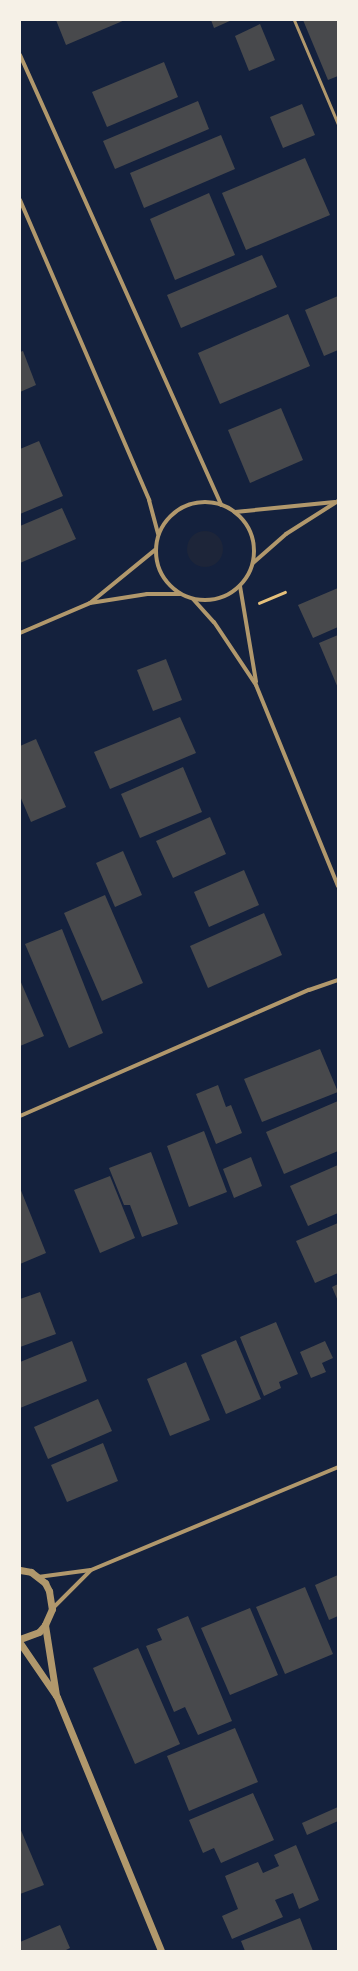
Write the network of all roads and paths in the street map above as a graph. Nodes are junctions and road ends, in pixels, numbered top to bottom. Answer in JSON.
{"nodes":[{"id":1,"x":294,"y":20,"type":"edge"},
{"id":2,"x":20,"y":55,"type":"edge"},
{"id":3,"x":338,"y":124,"type":"edge"},
{"id":4,"x":20,"y":200,"type":"edge"},
{"id":5,"x":338,"y":502,"type":"edge"},
{"id":6,"x":221,"y":505,"type":"junction"},
{"id":7,"x":235,"y":512,"type":"junction"},
{"id":8,"x":158,"y":534,"type":"junction"},
{"id":9,"x":155,"y":550,"type":"junction"},
{"id":10,"x":253,"y":563,"type":"junction"},
{"id":11,"x":240,"y":586,"type":"junction"},
{"id":12,"x":285,"y":592,"type":"dead end"},
{"id":13,"x":180,"y":594,"type":"junction"},
{"id":14,"x":193,"y":599,"type":"junction"},
{"id":15,"x":90,"y":603,"type":"junction"},
{"id":16,"x":244,"y":610,"type":"junction"},
{"id":17,"x":20,"y":633,"type":"edge"},
{"id":18,"x":256,"y":684,"type":"junction"},
{"id":19,"x":338,"y":886,"type":"edge"},
{"id":20,"x":338,"y":980,"type":"edge"},
{"id":21,"x":20,"y":1116,"type":"edge"},
{"id":22,"x":338,"y":1467,"type":"edge"},
{"id":23,"x":21,"y":1569,"type":"edge"},
{"id":24,"x":91,"y":1570,"type":"junction"},
{"id":25,"x":38,"y":1577,"type":"junction"},
{"id":26,"x":52,"y":1609,"type":"junction"},
{"id":27,"x":45,"y":1625,"type":"junction"},
{"id":28,"x":20,"y":1640,"type":"edge"},
{"id":29,"x":20,"y":1643,"type":"edge"},
{"id":30,"x":57,"y":1697,"type":"junction"},
{"id":31,"x":161,"y":1951,"type":"edge"}],
"edges":[{"from":1,"to":3,"type":"lane"},
{"from":2,"to":6,"type":"street"},
{"from":4,"to":8,"type":"street"},
{"from":5,"to":7,"type":"street"},
{"from":5,"to":10,"type":"street"},
{"from":6,"to":7,"type":"street"},
{"from":6,"to":8,"type":"street"},
{"from":7,"to":10,"type":"street"},
{"from":8,"to":9,"type":"street"},
{"from":9,"to":13,"type":"street"},
{"from":9,"to":15,"type":"street"},
{"from":10,"to":11,"type":"street"},
{"from":11,"to":14,"type":"street"},
{"from":11,"to":16,"type":"street"},
{"from":12,"to":16,"type":"path"},
{"from":13,"to":14,"type":"street"},
{"from":13,"to":15,"type":"street"},
{"from":14,"to":18,"type":"street"},
{"from":15,"to":17,"type":"street"},
{"from":16,"to":18,"type":"street"},
{"from":18,"to":19,"type":"street"},
{"from":20,"to":21,"type":"street"},
{"from":22,"to":24,"type":"street"},
{"from":23,"to":25,"type":"street"},
{"from":24,"to":25,"type":"street"},
{"from":24,"to":26,"type":"street"},
{"from":25,"to":26,"type":"street"},
{"from":26,"to":27,"type":"street"},
{"from":27,"to":28,"type":"street"},
{"from":27,"to":30,"type":"street"},
{"from":29,"to":30,"type":"street"},
{"from":30,"to":31,"type":"street"}]}
